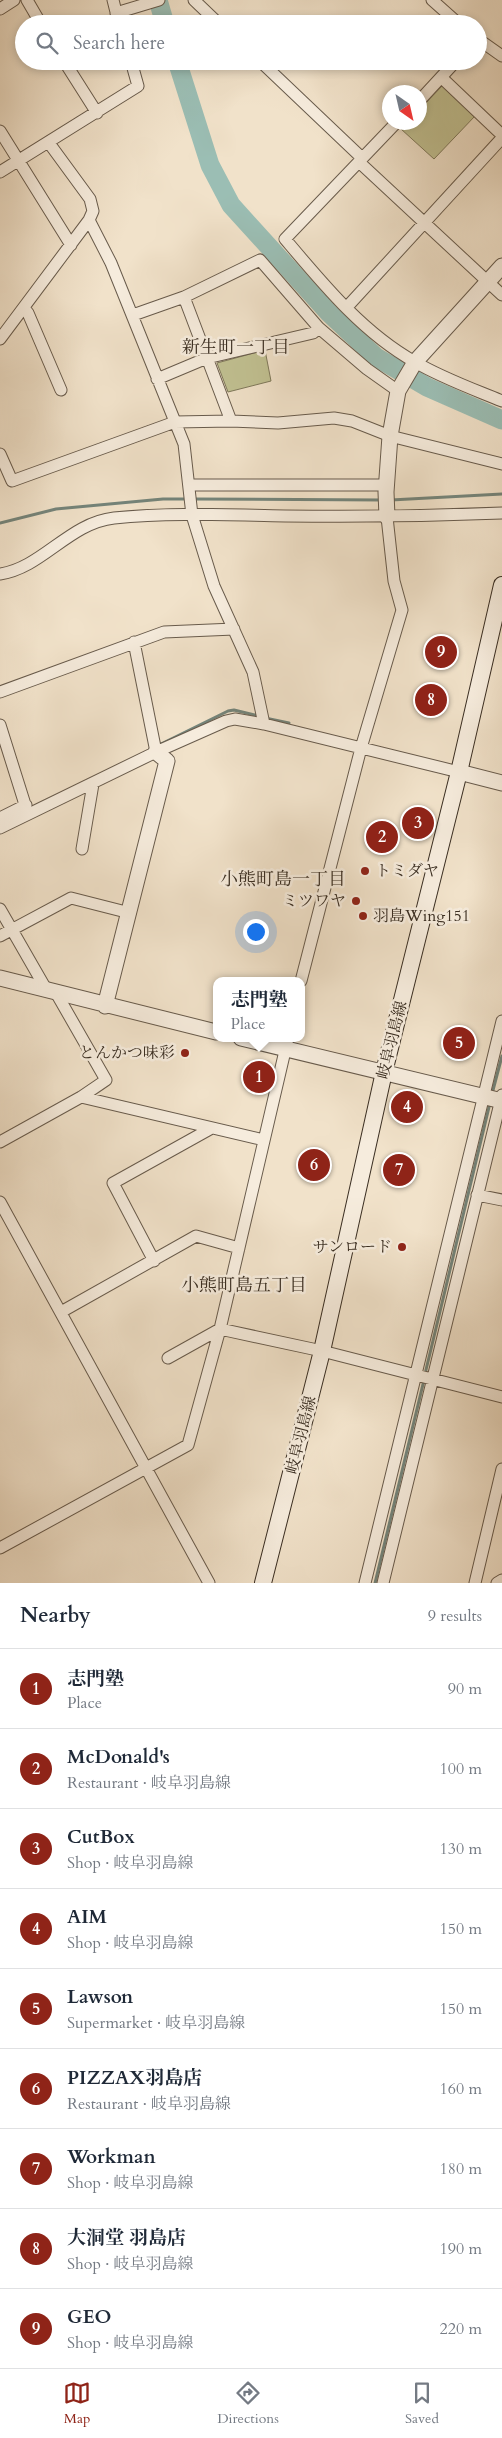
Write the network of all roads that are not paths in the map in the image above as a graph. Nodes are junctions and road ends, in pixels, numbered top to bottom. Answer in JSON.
{"nodes":[{"id":1,"x":14,"y":0,"type":"edge"},
{"id":2,"x":27,"y":0,"type":"edge"},
{"id":3,"x":113,"y":0,"type":"edge"},
{"id":4,"x":194,"y":0,"type":"edge"},
{"id":5,"x":432,"y":0,"type":"edge"},
{"id":6,"x":156,"y":1,"type":"edge"},
{"id":7,"x":0,"y":9,"type":"edge"},
{"id":8,"x":36,"y":15,"type":"edge"},
{"id":9,"x":117,"y":15,"type":"edge"},
{"id":10,"x":125,"y":15,"type":"edge"},
{"id":11,"x":209,"y":15,"type":"edge"},
{"id":12,"x":449,"y":15,"type":"edge"},
{"id":13,"x":487,"y":45,"type":"edge"},
{"id":14,"x":502,"y":56,"type":"edge"},
{"id":15,"x":70,"y":70,"type":"edge"},
{"id":16,"x":134,"y":70,"type":"edge"},
{"id":17,"x":269,"y":70,"type":"edge"},
{"id":18,"x":449,"y":70,"type":"edge"},
{"id":19,"x":442,"y":78,"type":"junction"},
{"id":20,"x":427,"y":93,"type":"edge"},
{"id":21,"x":96,"y":113,"type":"junction"},
{"id":22,"x":390,"y":130,"type":"edge"},
{"id":23,"x":0,"y":131,"type":"edge"},
{"id":24,"x":502,"y":136,"type":"edge"},
{"id":25,"x":49,"y":143,"type":"junction"},
{"id":26,"x":361,"y":160,"type":"junction"},
{"id":27,"x":18,"y":161,"type":"junction"},
{"id":28,"x":0,"y":172,"type":"edge"},
{"id":29,"x":89,"y":220,"type":"junction"},
{"id":30,"x":424,"y":222,"type":"junction"},
{"id":31,"x":71,"y":245,"type":"junction"},
{"id":32,"x":502,"y":266,"type":"edge"},
{"id":33,"x":488,"y":281,"type":"junction"},
{"id":34,"x":502,"y":295,"type":"edge"},
{"id":35,"x":184,"y":296,"type":"junction"},
{"id":36,"x":347,"y":307,"type":"junction"},
{"id":37,"x":24,"y":308,"type":"junction"},
{"id":38,"x":133,"y":315,"type":"junction"},
{"id":39,"x":318,"y":328,"type":"junction"},
{"id":40,"x":1,"y":333,"type":"edge"},
{"id":41,"x":207,"y":358,"type":"junction"},
{"id":42,"x":413,"y":365,"type":"junction"},
{"id":43,"x":157,"y":379,"type":"junction"},
{"id":44,"x":399,"y":388,"type":"junction"},
{"id":45,"x":61,"y":390,"type":"dead end"},
{"id":46,"x":502,"y":401,"type":"edge"},
{"id":47,"x":231,"y":421,"type":"junction"},
{"id":48,"x":175,"y":422,"type":"junction"},
{"id":49,"x":390,"y":436,"type":"junction"},
{"id":50,"x":0,"y":454,"type":"edge"},
{"id":51,"x":502,"y":464,"type":"edge"},
{"id":52,"x":189,"y":488,"type":"junction"},
{"id":53,"x":386,"y":488,"type":"junction"},
{"id":54,"x":191,"y":512,"type":"junction"},
{"id":55,"x":502,"y":513,"type":"edge"},
{"id":56,"x":386,"y":514,"type":"junction"},
{"id":57,"x":0,"y":574,"type":"edge"},
{"id":58,"x":502,"y":586,"type":"edge"},
{"id":59,"x":499,"y":612,"type":"edge"},
{"id":60,"x":234,"y":630,"type":"junction"},
{"id":61,"x":134,"y":642,"type":"junction"},
{"id":62,"x":0,"y":692,"type":"edge"},
{"id":63,"x":0,"y":724,"type":"edge"},
{"id":64,"x":264,"y":724,"type":"junction"},
{"id":65,"x":361,"y":748,"type":"junction"},
{"id":66,"x":156,"y":752,"type":"junction"},
{"id":67,"x":459,"y":772,"type":"junction"},
{"id":68,"x":502,"y":783,"type":"edge"},
{"id":69,"x":93,"y":784,"type":"junction"},
{"id":70,"x":27,"y":810,"type":"junction"},
{"id":71,"x":0,"y":818,"type":"edge"},
{"id":72,"x":0,"y":828,"type":"edge"},
{"id":73,"x":82,"y":849,"type":"dead end"},
{"id":74,"x":0,"y":909,"type":"edge"},
{"id":75,"x":130,"y":913,"type":"junction"},
{"id":76,"x":12,"y":930,"type":"junction"},
{"id":77,"x":0,"y":936,"type":"edge"},
{"id":78,"x":302,"y":977,"type":"edge"},
{"id":79,"x":0,"y":978,"type":"edge"},
{"id":80,"x":51,"y":990,"type":"junction"},
{"id":81,"x":105,"y":1006,"type":"junction"},
{"id":82,"x":502,"y":1021,"type":"edge"},
{"id":83,"x":213,"y":1031,"type":"edge"},
{"id":84,"x":272,"y":1042,"type":"edge"},
{"id":85,"x":287,"y":1044,"type":"edge"},
{"id":86,"x":384,"y":1072,"type":"junction"},
{"id":87,"x":483,"y":1096,"type":"junction"},
{"id":88,"x":81,"y":1097,"type":"junction"},
{"id":89,"x":502,"y":1099,"type":"edge"},
{"id":90,"x":210,"y":1129,"type":"junction"},
{"id":91,"x":264,"y":1140,"type":"junction"},
{"id":92,"x":0,"y":1142,"type":"edge"},
{"id":93,"x":477,"y":1195,"type":"junction"},
{"id":94,"x":502,"y":1200,"type":"edge"},
{"id":95,"x":0,"y":1202,"type":"edge"},
{"id":96,"x":239,"y":1248,"type":"junction"},
{"id":97,"x":154,"y":1261,"type":"junction"},
{"id":98,"x":62,"y":1312,"type":"junction"},
{"id":99,"x":220,"y":1329,"type":"junction"},
{"id":100,"x":322,"y":1351,"type":"junction"},
{"id":101,"x":168,"y":1358,"type":"dead end"},
{"id":102,"x":415,"y":1376,"type":"junction"},
{"id":103,"x":432,"y":1381,"type":"junction"},
{"id":104,"x":502,"y":1397,"type":"edge"},
{"id":105,"x":147,"y":1466,"type":"junction"},
{"id":106,"x":502,"y":1469,"type":"edge"},
{"id":107,"x":0,"y":1548,"type":"edge"},
{"id":108,"x":502,"y":1580,"type":"edge"},
{"id":109,"x":209,"y":1583,"type":"edge"},
{"id":110,"x":264,"y":1583,"type":"edge"},
{"id":111,"x":365,"y":1583,"type":"edge"},
{"id":112,"x":383,"y":1583,"type":"edge"},
{"id":113,"x":475,"y":1583,"type":"edge"},
{"id":114,"x":497,"y":1583,"type":"edge"}],
"edges":[{"from":1,"to":7,"type":"street"},
{"from":2,"to":8,"type":"street"},
{"from":3,"to":9,"type":"street"},
{"from":4,"to":11,"type":"street"},
{"from":5,"to":12,"type":"street"},
{"from":6,"to":10,"type":"street"},
{"from":13,"to":14,"type":"street"},
{"from":15,"to":21,"type":"street"},
{"from":16,"to":21,"type":"street"},
{"from":17,"to":26,"type":"street"},
{"from":18,"to":19,"type":"street"},
{"from":19,"to":20,"type":"street"},
{"from":19,"to":24,"type":"street"},
{"from":21,"to":25,"type":"street"},
{"from":22,"to":26,"type":"street"},
{"from":23,"to":27,"type":"street"},
{"from":24,"to":30,"type":"street"},
{"from":25,"to":27,"type":"street"},
{"from":25,"to":29,"type":"street"},
{"from":26,"to":30,"type":"street"},
{"from":26,"to":36,"type":"street"},
{"from":27,"to":28,"type":"street"},
{"from":27,"to":31,"type":"street"},
{"from":29,"to":31,"type":"street"},
{"from":29,"to":38,"type":"street"},
{"from":30,"to":33,"type":"street"},
{"from":30,"to":36,"type":"street"},
{"from":31,"to":37,"type":"street"},
{"from":32,"to":33,"type":"street"},
{"from":33,"to":34,"type":"street"},
{"from":33,"to":42,"type":"street"},
{"from":35,"to":38,"type":"street"},
{"from":35,"to":39,"type":"street"},
{"from":35,"to":41,"type":"street"},
{"from":36,"to":42,"type":"street"},
{"from":37,"to":40,"type":"street"},
{"from":37,"to":45,"type":"street"},
{"from":38,"to":43,"type":"street"},
{"from":39,"to":41,"type":"street"},
{"from":39,"to":44,"type":"street"},
{"from":41,"to":43,"type":"street"},
{"from":41,"to":47,"type":"street"},
{"from":42,"to":44,"type":"street"},
{"from":42,"to":46,"type":"street"},
{"from":43,"to":48,"type":"street"},
{"from":44,"to":49,"type":"street"},
{"from":47,"to":48,"type":"street"},
{"from":47,"to":49,"type":"street"},
{"from":48,"to":50,"type":"street"},
{"from":48,"to":52,"type":"street"},
{"from":49,"to":51,"type":"street"},
{"from":49,"to":53,"type":"street"},
{"from":52,"to":53,"type":"street"},
{"from":52,"to":54,"type":"street"},
{"from":53,"to":56,"type":"street"},
{"from":54,"to":56,"type":"street"},
{"from":54,"to":57,"type":"street"},
{"from":54,"to":60,"type":"street"},
{"from":55,"to":56,"type":"street"},
{"from":56,"to":65,"type":"street"},
{"from":58,"to":59,"type":"main road","name":"岐阜羽島線"},
{"from":59,"to":67,"type":"main road","name":"岐阜羽島線"},
{"from":60,"to":61,"type":"street"},
{"from":60,"to":64,"type":"street"},
{"from":61,"to":62,"type":"street"},
{"from":61,"to":66,"type":"street"},
{"from":63,"to":70,"type":"street"},
{"from":64,"to":65,"type":"street"},
{"from":64,"to":66,"type":"street"},
{"from":65,"to":67,"type":"street"},
{"from":65,"to":78,"type":"street"},
{"from":66,"to":69,"type":"street"},
{"from":66,"to":75,"type":"street"},
{"from":67,"to":68,"type":"street"},
{"from":67,"to":86,"type":"main road","name":"岐阜羽島線"},
{"from":69,"to":70,"type":"street"},
{"from":69,"to":73,"type":"street"},
{"from":70,"to":71,"type":"street"},
{"from":70,"to":72,"type":"street"},
{"from":74,"to":76,"type":"street"},
{"from":75,"to":76,"type":"street"},
{"from":75,"to":81,"type":"street"},
{"from":76,"to":77,"type":"street"},
{"from":76,"to":80,"type":"street"},
{"from":79,"to":80,"type":"street"},
{"from":80,"to":81,"type":"street"},
{"from":80,"to":88,"type":"street"},
{"from":81,"to":83,"type":"street"},
{"from":82,"to":87,"type":"street"},
{"from":84,"to":85,"type":"street"},
{"from":85,"to":86,"type":"street"},
{"from":85,"to":91,"type":"street"},
{"from":86,"to":87,"type":"street"},
{"from":86,"to":100,"type":"main road","name":"岐阜羽島線"},
{"from":87,"to":89,"type":"street"},
{"from":87,"to":102,"type":"street"},
{"from":88,"to":90,"type":"street"},
{"from":88,"to":92,"type":"street"},
{"from":89,"to":93,"type":"street"},
{"from":90,"to":91,"type":"street"},
{"from":90,"to":97,"type":"street"},
{"from":91,"to":96,"type":"street"},
{"from":93,"to":94,"type":"street"},
{"from":93,"to":103,"type":"street"},
{"from":95,"to":98,"type":"street"},
{"from":96,"to":97,"type":"street"},
{"from":96,"to":99,"type":"street"},
{"from":97,"to":98,"type":"street"},
{"from":98,"to":105,"type":"street"},
{"from":99,"to":100,"type":"street"},
{"from":99,"to":101,"type":"street"},
{"from":99,"to":105,"type":"street"},
{"from":100,"to":102,"type":"street"},
{"from":100,"to":110,"type":"main road","name":"岐阜羽島線"},
{"from":102,"to":103,"type":"street"},
{"from":102,"to":111,"type":"street"},
{"from":103,"to":104,"type":"street"},
{"from":103,"to":112,"type":"street"},
{"from":105,"to":107,"type":"street"},
{"from":105,"to":109,"type":"street"},
{"from":106,"to":113,"type":"street"},
{"from":108,"to":114,"type":"street"}]}
